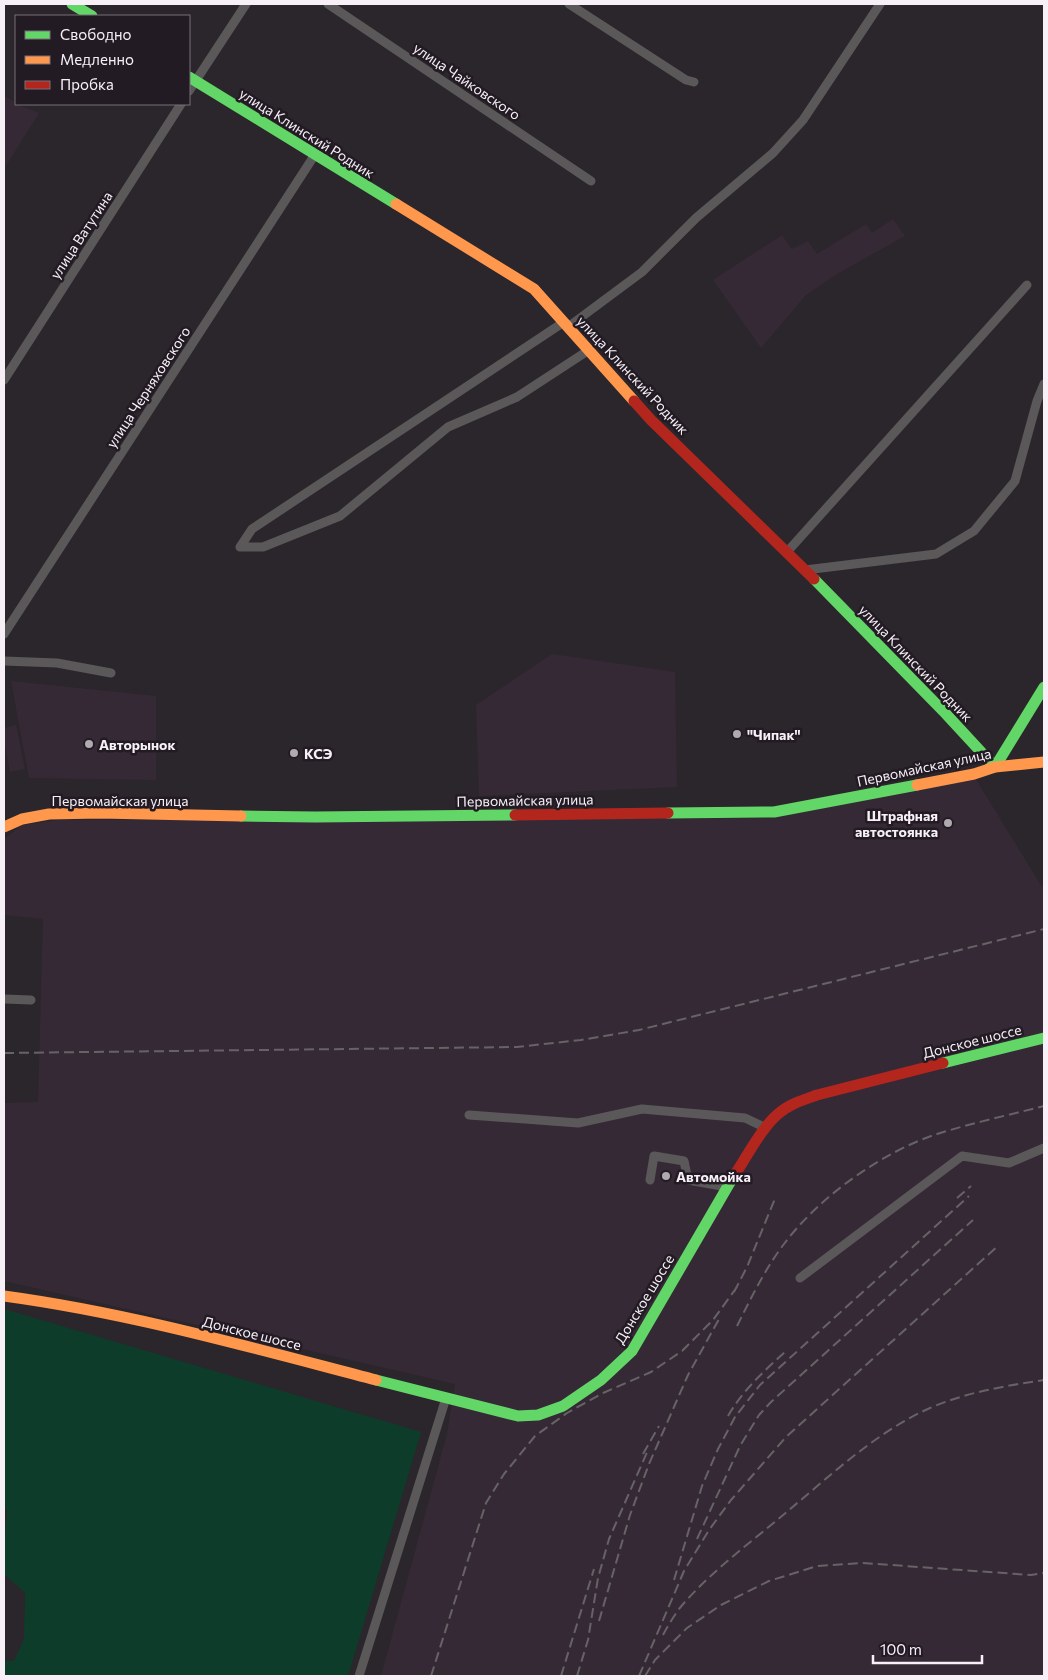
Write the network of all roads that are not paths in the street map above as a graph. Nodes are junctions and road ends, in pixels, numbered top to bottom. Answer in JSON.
{"nodes":[{"id":1,"x":72,"y":4,"type":"edge"},
{"id":2,"x":246,"y":4,"type":"edge"},
{"id":3,"x":328,"y":4,"type":"edge"},
{"id":4,"x":569,"y":4,"type":"edge"},
{"id":5,"x":880,"y":4,"type":"edge"},
{"id":6,"x":90,"y":15,"type":"edge"},
{"id":7,"x":694,"y":82,"type":"dead end"},
{"id":8,"x":191,"y":83,"type":"edge"},
{"id":9,"x":180,"y":105,"type":"edge"},
{"id":10,"x":314,"y":156,"type":"junction"},
{"id":11,"x":591,"y":181,"type":"dead end"},
{"id":12,"x":1027,"y":285,"type":"dead end"},
{"id":13,"x":566,"y":324,"type":"junction"},
{"id":14,"x":589,"y":350,"type":"junction"},
{"id":15,"x":4,"y":380,"type":"edge"},
{"id":16,"x":1044,"y":384,"type":"edge"},
{"id":17,"x":786,"y":552,"type":"junction"},
{"id":18,"x":805,"y":570,"type":"junction"},
{"id":19,"x":4,"y":634,"type":"edge"},
{"id":20,"x":4,"y":661,"type":"edge"},
{"id":21,"x":110,"y":673,"type":"dead end"},
{"id":22,"x":1044,"y":687,"type":"edge"},
{"id":23,"x":1044,"y":762,"type":"edge"},
{"id":24,"x":994,"y":768,"type":"junction"},
{"id":25,"x":4,"y":827,"type":"edge"},
{"id":26,"x":4,"y":999,"type":"edge"},
{"id":27,"x":31,"y":1000,"type":"dead end"},
{"id":28,"x":1044,"y":1038,"type":"edge"},
{"id":29,"x":469,"y":1115,"type":"dead end"},
{"id":30,"x":766,"y":1128,"type":"junction"},
{"id":31,"x":1044,"y":1148,"type":"edge"},
{"id":32,"x":650,"y":1180,"type":"dead end"},
{"id":33,"x":727,"y":1187,"type":"junction"},
{"id":34,"x":800,"y":1278,"type":"dead end"},
{"id":35,"x":4,"y":1296,"type":"edge"},
{"id":36,"x":446,"y":1398,"type":"junction"},
{"id":37,"x":358,"y":1676,"type":"edge"}],
"edges":[{"from":1,"to":6,"type":"main road"},
{"from":2,"to":8,"type":"street"},
{"from":3,"to":11,"type":"street","name":"улица Чайковского"},
{"from":4,"to":7,"type":"street"},
{"from":5,"to":13,"type":"street"},
{"from":8,"to":10,"type":"main road","name":"улица Клинский Родник"},
{"from":9,"to":15,"type":"street","name":"улица Ватутина"},
{"from":10,"to":13,"type":"main road","name":"улица Клинский Родник"},
{"from":10,"to":19,"type":"street","name":"улица Черняховского"},
{"from":12,"to":17,"type":"street"},
{"from":13,"to":14,"type":"main road","name":"улица Клинский Родник"},
{"from":13,"to":14,"type":"street"},
{"from":14,"to":17,"type":"main road","name":"улица Клинский Родник"},
{"from":16,"to":18,"type":"street"},
{"from":17,"to":18,"type":"main road","name":"улица Клинский Родник"},
{"from":18,"to":24,"type":"main road","name":"улица Клинский Родник"},
{"from":20,"to":21,"type":"street"},
{"from":22,"to":24,"type":"main road"},
{"from":23,"to":24,"type":"main road","name":"Первомайская улица"},
{"from":24,"to":25,"type":"main road","name":"Первомайская улица"},
{"from":26,"to":27,"type":"street"},
{"from":28,"to":30,"type":"main road","name":"Донское шоссе"},
{"from":29,"to":30,"type":"street"},
{"from":30,"to":33,"type":"main road","name":"Донское шоссе"},
{"from":31,"to":34,"type":"street"},
{"from":32,"to":33,"type":"street"},
{"from":33,"to":36,"type":"main road","name":"Донское шоссе"},
{"from":35,"to":36,"type":"main road","name":"Донское шоссе"},
{"from":36,"to":37,"type":"street"}]}
